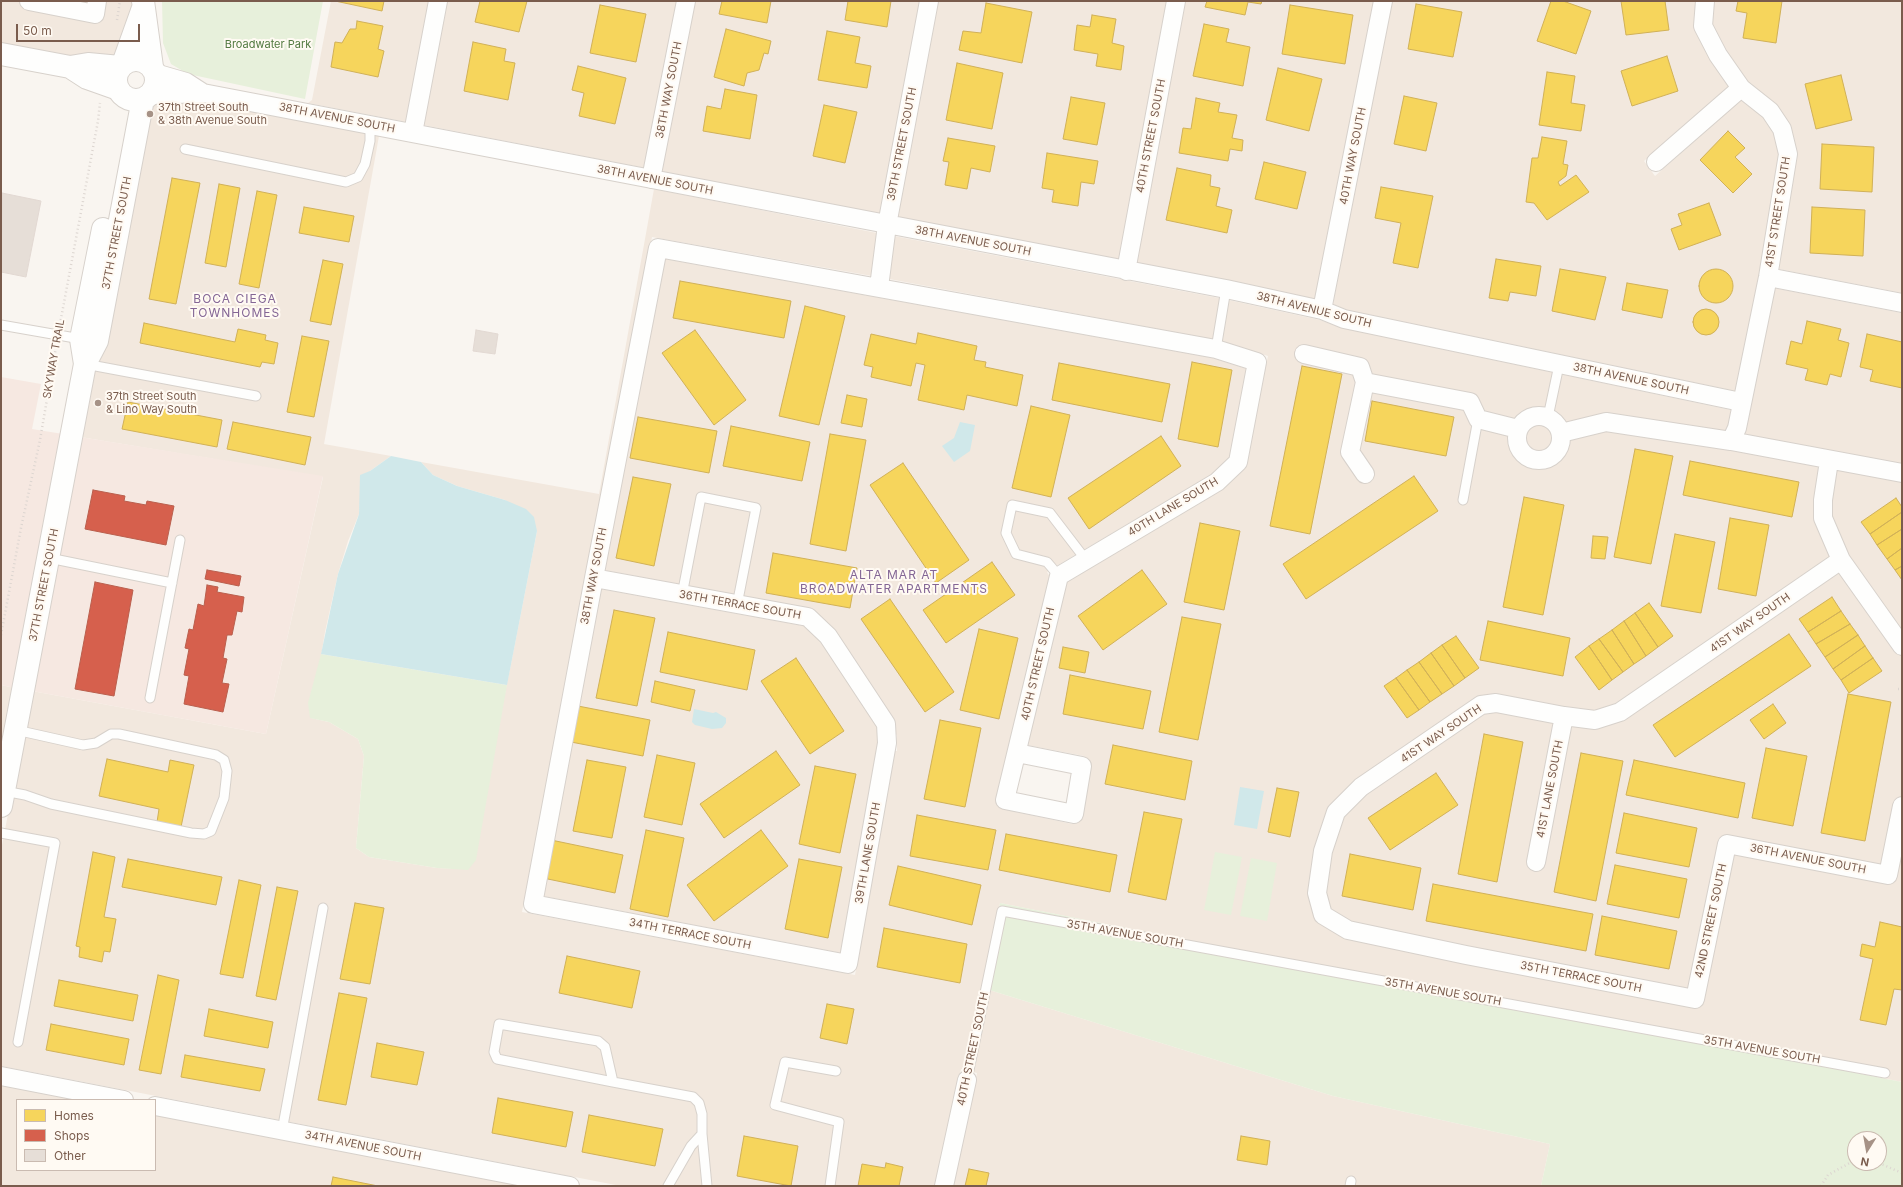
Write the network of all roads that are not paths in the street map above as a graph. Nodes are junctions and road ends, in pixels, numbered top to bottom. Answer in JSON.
{"nodes":[{"id":1,"x":29,"y":1,"type":"edge"},
{"id":2,"x":97,"y":1,"type":"edge"},
{"id":3,"x":438,"y":1,"type":"edge"},
{"id":4,"x":686,"y":1,"type":"edge"},
{"id":5,"x":929,"y":1,"type":"edge"},
{"id":6,"x":1176,"y":1,"type":"edge"},
{"id":7,"x":1383,"y":1,"type":"edge"},
{"id":8,"x":1704,"y":1,"type":"edge"},
{"id":9,"x":144,"y":3,"type":"edge"},
{"id":10,"x":1,"y":54,"type":"edge"},
{"id":11,"x":122,"y":66,"type":"junction"},
{"id":12,"x":70,"y":67,"type":"junction"},
{"id":13,"x":154,"y":70,"type":"junction"},
{"id":14,"x":1741,"y":88,"type":"junction"},
{"id":15,"x":128,"y":93,"type":"junction"},
{"id":16,"x":203,"y":93,"type":"junction"},
{"id":17,"x":370,"y":124,"type":"junction"},
{"id":18,"x":413,"y":133,"type":"junction"},
{"id":19,"x":185,"y":148,"type":"dead end"},
{"id":20,"x":1656,"y":162,"type":"dead end"},
{"id":21,"x":651,"y":179,"type":"junction"},
{"id":22,"x":887,"y":225,"type":"junction"},
{"id":23,"x":1126,"y":271,"type":"junction"},
{"id":24,"x":1768,"y":277,"type":"junction"},
{"id":25,"x":879,"y":287,"type":"junction"},
{"id":26,"x":1226,"y":289,"type":"junction"},
{"id":27,"x":1902,"y":303,"type":"edge"},
{"id":28,"x":1322,"y":310,"type":"junction"},
{"id":29,"x":1,"y":324,"type":"edge"},
{"id":30,"x":81,"y":339,"type":"junction"},
{"id":31,"x":1216,"y":349,"type":"junction"},
{"id":32,"x":1304,"y":354,"type":"dead end"},
{"id":33,"x":85,"y":364,"type":"junction"},
{"id":34,"x":1559,"y":365,"type":"junction"},
{"id":35,"x":1366,"y":382,"type":"junction"},
{"id":36,"x":256,"y":396,"type":"dead end"},
{"id":37,"x":1741,"y":402,"type":"junction"},
{"id":38,"x":1548,"y":417,"type":"junction"},
{"id":39,"x":1478,"y":419,"type":"junction"},
{"id":40,"x":1518,"y":429,"type":"junction"},
{"id":41,"x":1561,"y":433,"type":"junction"},
{"id":42,"x":1731,"y":441,"type":"junction"},
{"id":43,"x":1829,"y":461,"type":"junction"},
{"id":44,"x":1365,"y":474,"type":"dead end"},
{"id":45,"x":1902,"y":474,"type":"edge"},
{"id":46,"x":1463,"y":500,"type":"dead end"},
{"id":47,"x":180,"y":540,"type":"dead end"},
{"id":48,"x":49,"y":558,"type":"junction"},
{"id":49,"x":1086,"y":560,"type":"junction"},
{"id":50,"x":1841,"y":560,"type":"junction"},
{"id":51,"x":1059,"y":576,"type":"junction"},
{"id":52,"x":594,"y":578,"type":"junction"},
{"id":53,"x":172,"y":583,"type":"junction"},
{"id":54,"x":682,"y":595,"type":"junction"},
{"id":55,"x":737,"y":605,"type":"junction"},
{"id":56,"x":1902,"y":646,"type":"edge"},
{"id":57,"x":150,"y":698,"type":"dead end"},
{"id":58,"x":1564,"y":716,"type":"junction"},
{"id":59,"x":16,"y":730,"type":"junction"},
{"id":60,"x":887,"y":743,"type":"joint"},
{"id":61,"x":1017,"y":753,"type":"junction"},
{"id":62,"x":2,"y":798,"type":"edge"},
{"id":63,"x":1902,"y":806,"type":"edge"},
{"id":64,"x":1,"y":833,"type":"edge"},
{"id":65,"x":1727,"y":844,"type":"joint"},
{"id":66,"x":1536,"y":862,"type":"dead end"},
{"id":67,"x":533,"y":904,"type":"joint"},
{"id":68,"x":323,"y":908,"type":"dead end"},
{"id":69,"x":1002,"y":911,"type":"joint"},
{"id":70,"x":1466,"y":955,"type":"joint"},
{"id":71,"x":848,"y":964,"type":"joint"},
{"id":72,"x":1695,"y":999,"type":"joint"},
{"id":73,"x":18,"y":1042,"type":"dead end"},
{"id":74,"x":836,"y":1071,"type":"dead end"},
{"id":75,"x":1885,"y":1073,"type":"dead end"},
{"id":76,"x":1,"y":1076,"type":"edge"},
{"id":77,"x":967,"y":1080,"type":"joint"},
{"id":78,"x":613,"y":1082,"type":"junction"},
{"id":79,"x":119,"y":1099,"type":"edge"},
{"id":80,"x":156,"y":1106,"type":"edge"},
{"id":81,"x":282,"y":1131,"type":"junction"},
{"id":82,"x":702,"y":1134,"type":"junction"},
{"id":83,"x":570,"y":1186,"type":"edge"},
{"id":84,"x":668,"y":1186,"type":"edge"},
{"id":85,"x":707,"y":1186,"type":"edge"},
{"id":86,"x":830,"y":1186,"type":"edge"},
{"id":87,"x":944,"y":1186,"type":"edge"}],
"edges":[{"from":1,"to":2,"type":"street"},
{"from":3,"to":18,"type":"street"},
{"from":4,"to":21,"type":"street","name":"38TH WAY SOUTH"},
{"from":5,"to":22,"type":"street","name":"39TH STREET SOUTH"},
{"from":6,"to":23,"type":"street","name":"40TH STREET SOUTH"},
{"from":7,"to":28,"type":"street","name":"40TH WAY SOUTH"},
{"from":8,"to":14,"type":"street","name":"41ST STREET SOUTH"},
{"from":9,"to":11,"type":"street"},
{"from":9,"to":13,"type":"street"},
{"from":10,"to":12,"type":"street","name":"38TH AVENUE SOUTH"},
{"from":11,"to":12,"type":"street","name":"38TH AVENUE SOUTH"},
{"from":11,"to":13,"type":"street"},
{"from":11,"to":15,"type":"street"},
{"from":12,"to":15,"type":"street","name":"38TH AVENUE SOUTH"},
{"from":13,"to":15,"type":"street"},
{"from":13,"to":16,"type":"street","name":"38TH AVENUE SOUTH"},
{"from":14,"to":20,"type":"street"},
{"from":14,"to":24,"type":"street","name":"41ST STREET SOUTH"},
{"from":15,"to":16,"type":"street","name":"38TH AVENUE SOUTH"},
{"from":15,"to":30,"type":"street","name":"37TH STREET SOUTH"},
{"from":15,"to":33,"type":"street","name":"37TH STREET SOUTH"},
{"from":16,"to":17,"type":"street","name":"38TH AVENUE SOUTH"},
{"from":17,"to":18,"type":"street","name":"38TH AVENUE SOUTH"},
{"from":17,"to":19,"type":"lane"},
{"from":18,"to":21,"type":"street","name":"38TH AVENUE SOUTH"},
{"from":21,"to":22,"type":"street","name":"38TH AVENUE SOUTH"},
{"from":22,"to":23,"type":"street","name":"38TH AVENUE SOUTH"},
{"from":22,"to":25,"type":"street","name":"39TH STREET SOUTH"},
{"from":23,"to":26,"type":"street","name":"38TH AVENUE SOUTH"},
{"from":24,"to":27,"type":"street"},
{"from":24,"to":37,"type":"street","name":"41ST STREET SOUTH"},
{"from":25,"to":31,"type":"street"},
{"from":25,"to":52,"type":"street","name":"38TH WAY SOUTH"},
{"from":26,"to":28,"type":"street","name":"38TH AVENUE SOUTH"},
{"from":26,"to":31,"type":"lane"},
{"from":28,"to":34,"type":"street","name":"38TH AVENUE SOUTH"},
{"from":29,"to":30,"type":"lane"},
{"from":30,"to":33,"type":"street","name":"37TH STREET SOUTH"},
{"from":31,"to":49,"type":"street","name":"40TH LANE SOUTH"},
{"from":32,"to":35,"type":"street"},
{"from":33,"to":36,"type":"lane"},
{"from":33,"to":48,"type":"street","name":"37TH STREET SOUTH"},
{"from":34,"to":37,"type":"street","name":"38TH AVENUE SOUTH"},
{"from":34,"to":38,"type":"lane"},
{"from":35,"to":39,"type":"street"},
{"from":35,"to":44,"type":"street"},
{"from":37,"to":42,"type":"street","name":"41ST STREET SOUTH"},
{"from":38,"to":40,"type":"street"},
{"from":38,"to":41,"type":"street"},
{"from":39,"to":40,"type":"street"},
{"from":39,"to":46,"type":"lane"},
{"from":40,"to":41,"type":"street"},
{"from":41,"to":42,"type":"street"},
{"from":42,"to":43,"type":"street"},
{"from":43,"to":45,"type":"street"},
{"from":43,"to":50,"type":"street"},
{"from":47,"to":53,"type":"lane"},
{"from":48,"to":53,"type":"lane"},
{"from":48,"to":59,"type":"street","name":"37TH STREET SOUTH"},
{"from":49,"to":51,"type":"street","name":"40TH LANE SOUTH"},
{"from":49,"to":51,"type":"lane"},
{"from":50,"to":56,"type":"street"},
{"from":50,"to":58,"type":"street","name":"41ST WAY SOUTH"},
{"from":51,"to":61,"type":"street","name":"40TH STREET SOUTH"},
{"from":52,"to":54,"type":"street","name":"36TH TERRACE SOUTH"},
{"from":52,"to":67,"type":"street","name":"38TH WAY SOUTH"},
{"from":53,"to":57,"type":"lane"},
{"from":54,"to":55,"type":"street","name":"36TH TERRACE SOUTH"},
{"from":54,"to":55,"type":"lane"},
{"from":55,"to":60,"type":"street","name":"36TH TERRACE SOUTH"},
{"from":58,"to":66,"type":"street","name":"41ST LANE SOUTH"},
{"from":58,"to":70,"type":"street","name":"41ST WAY SOUTH"},
{"from":59,"to":62,"type":"street","name":"37TH STREET SOUTH"},
{"from":59,"to":62,"type":"lane"},
{"from":60,"to":71,"type":"street","name":"39TH LANE SOUTH"},
{"from":61,"to":61,"type":"street","name":"40TH STREET SOUTH"},
{"from":63,"to":65,"type":"street","name":"36TH AVENUE SOUTH"},
{"from":64,"to":73,"type":"lane"},
{"from":65,"to":72,"type":"street","name":"42ND STREET SOUTH"},
{"from":67,"to":71,"type":"street","name":"34TH TERRACE SOUTH"},
{"from":68,"to":81,"type":"lane"},
{"from":69,"to":75,"type":"lane","name":"35TH AVENUE SOUTH"},
{"from":69,"to":77,"type":"lane","name":"40TH STREET SOUTH"},
{"from":70,"to":72,"type":"street","name":"35TH TERRACE SOUTH"},
{"from":74,"to":86,"type":"lane"},
{"from":76,"to":79,"type":"street"},
{"from":77,"to":87,"type":"street","name":"40TH STREET SOUTH"},
{"from":78,"to":78,"type":"lane"},
{"from":78,"to":82,"type":"lane"},
{"from":80,"to":81,"type":"street","name":"34TH AVENUE SOUTH"},
{"from":81,"to":83,"type":"street","name":"34TH AVENUE SOUTH"},
{"from":82,"to":84,"type":"lane"},
{"from":82,"to":85,"type":"lane"}]}
